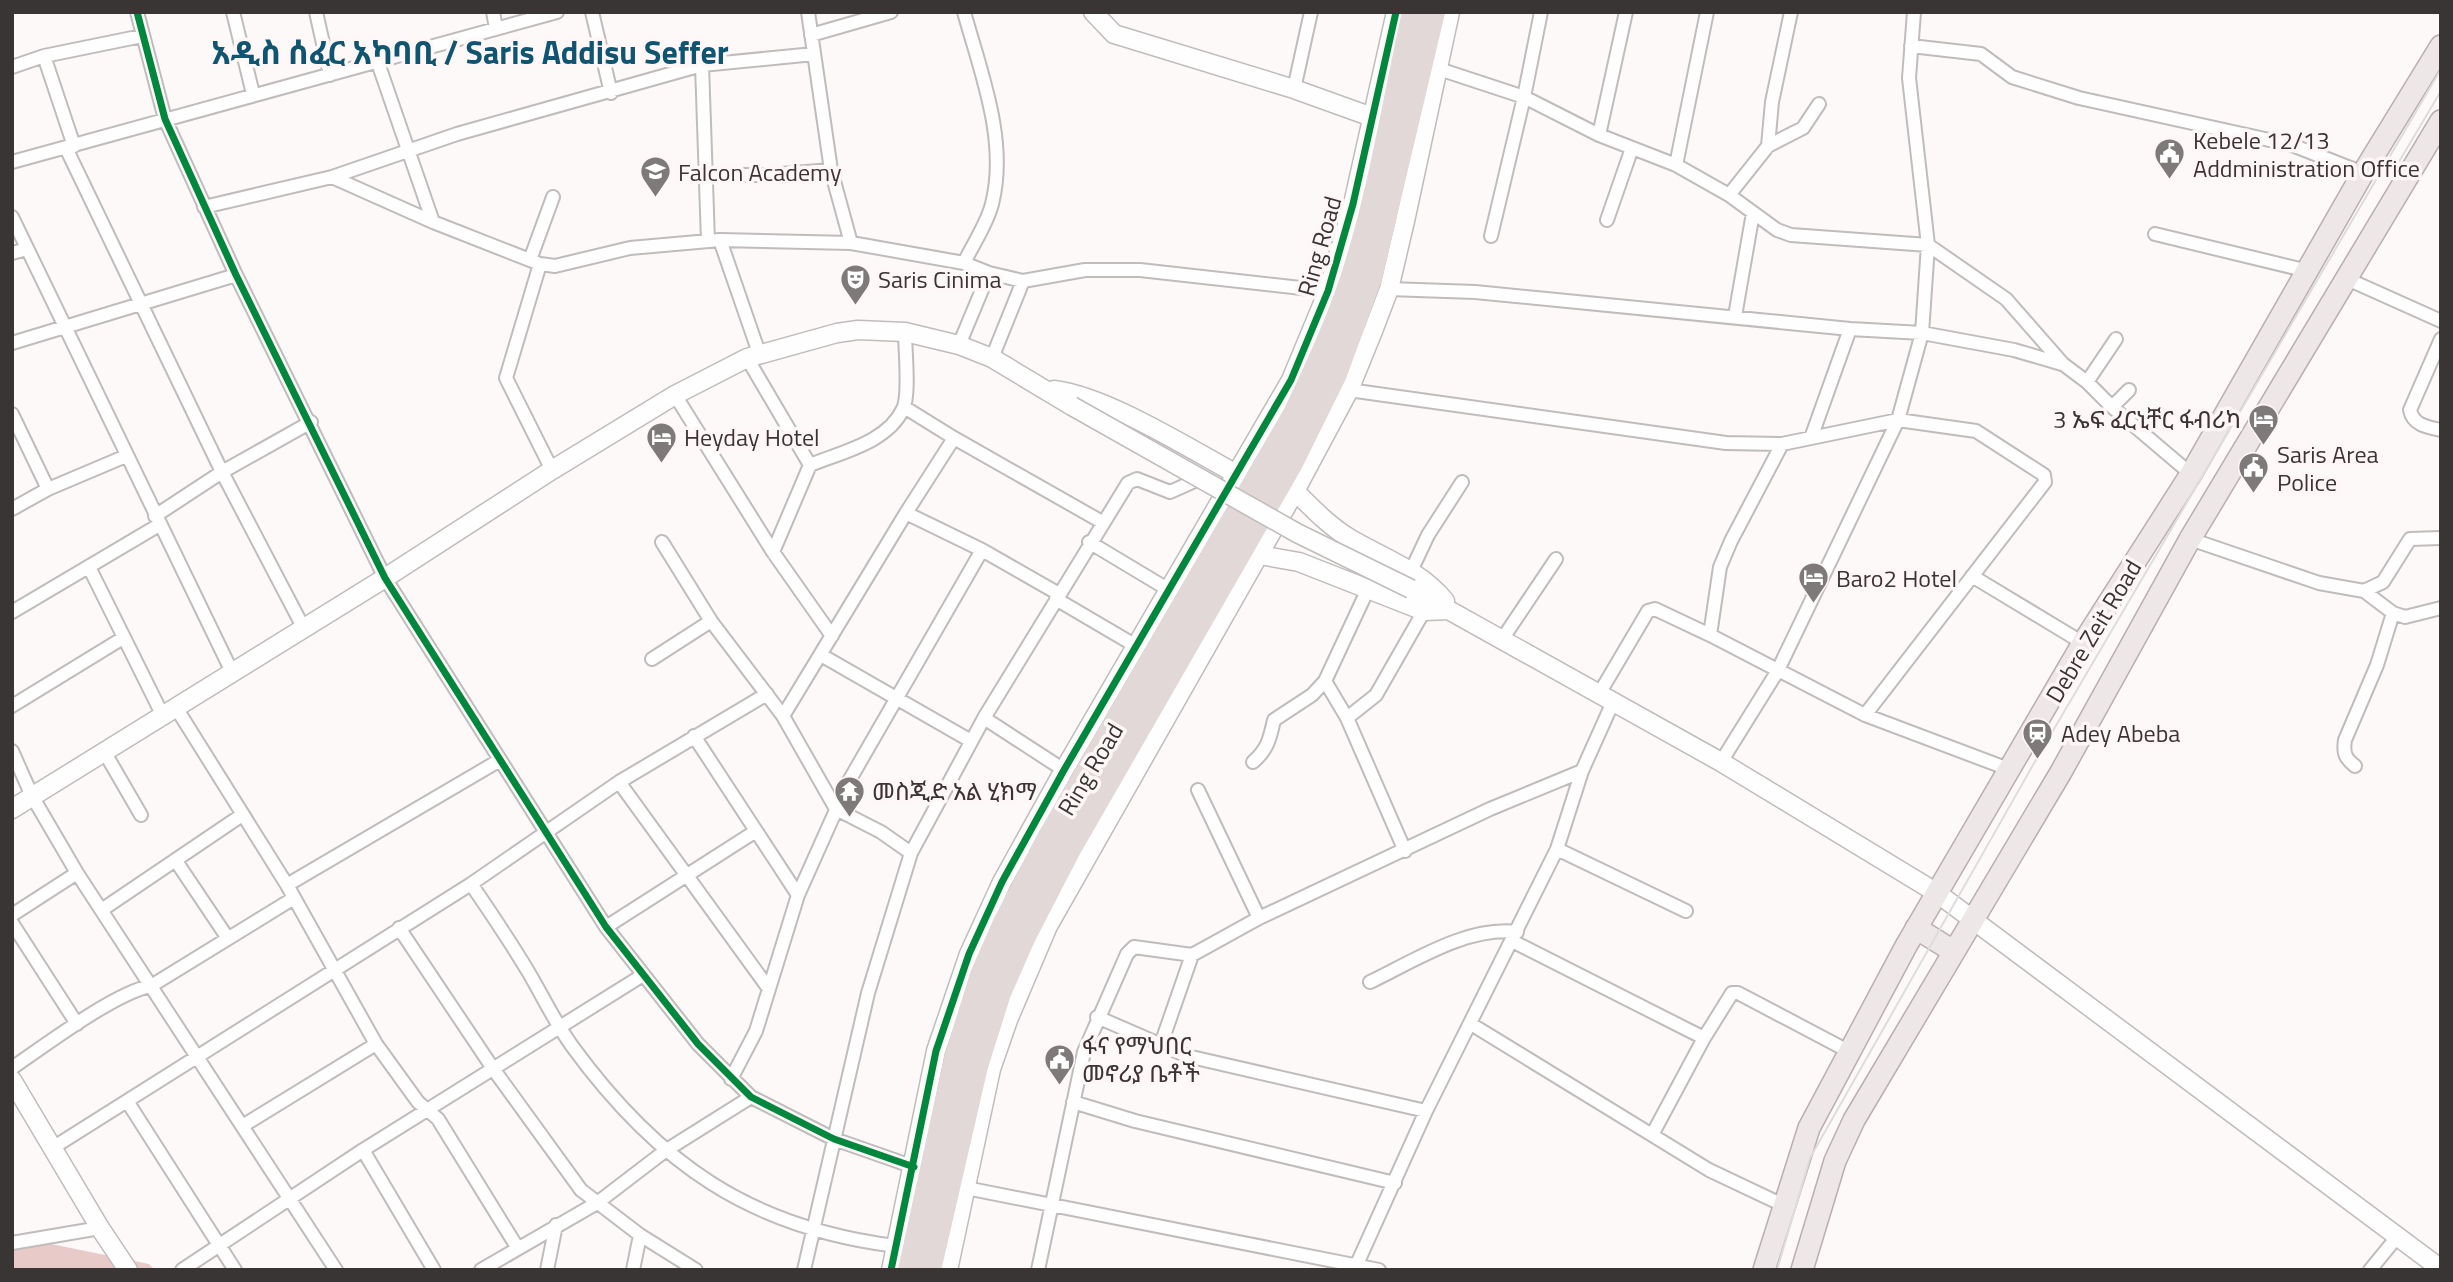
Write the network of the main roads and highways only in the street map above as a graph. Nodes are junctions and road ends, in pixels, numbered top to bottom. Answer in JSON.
{"nodes":[{"id":1,"x":1414,"y":12,"type":"edge"},
{"id":2,"x":1433,"y":12,"type":"edge"},
{"id":3,"x":2441,"y":46,"type":"edge"},
{"id":4,"x":2441,"y":121,"type":"edge"},
{"id":5,"x":1916,"y":928,"type":"junction"},
{"id":6,"x":1953,"y":951,"type":"junction"},
{"id":7,"x":910,"y":1270,"type":"edge"},
{"id":8,"x":929,"y":1270,"type":"edge"},
{"id":9,"x":1763,"y":1270,"type":"edge"},
{"id":10,"x":1802,"y":1270,"type":"edge"}],
"edges":[{"from":1,"to":7,"type":"highway","name":"Ring Road"},
{"from":2,"to":8,"type":"highway","name":"Ring Road"},
{"from":3,"to":5,"type":"main road","name":"Debre Zeit Road"},
{"from":4,"to":6,"type":"main road","name":"Debre Zeit Road"},
{"from":5,"to":6,"type":"main road"},
{"from":5,"to":9,"type":"main road","name":"Debre Zeit Road"},
{"from":6,"to":10,"type":"main road","name":"Debre Zeit Road"}]}
